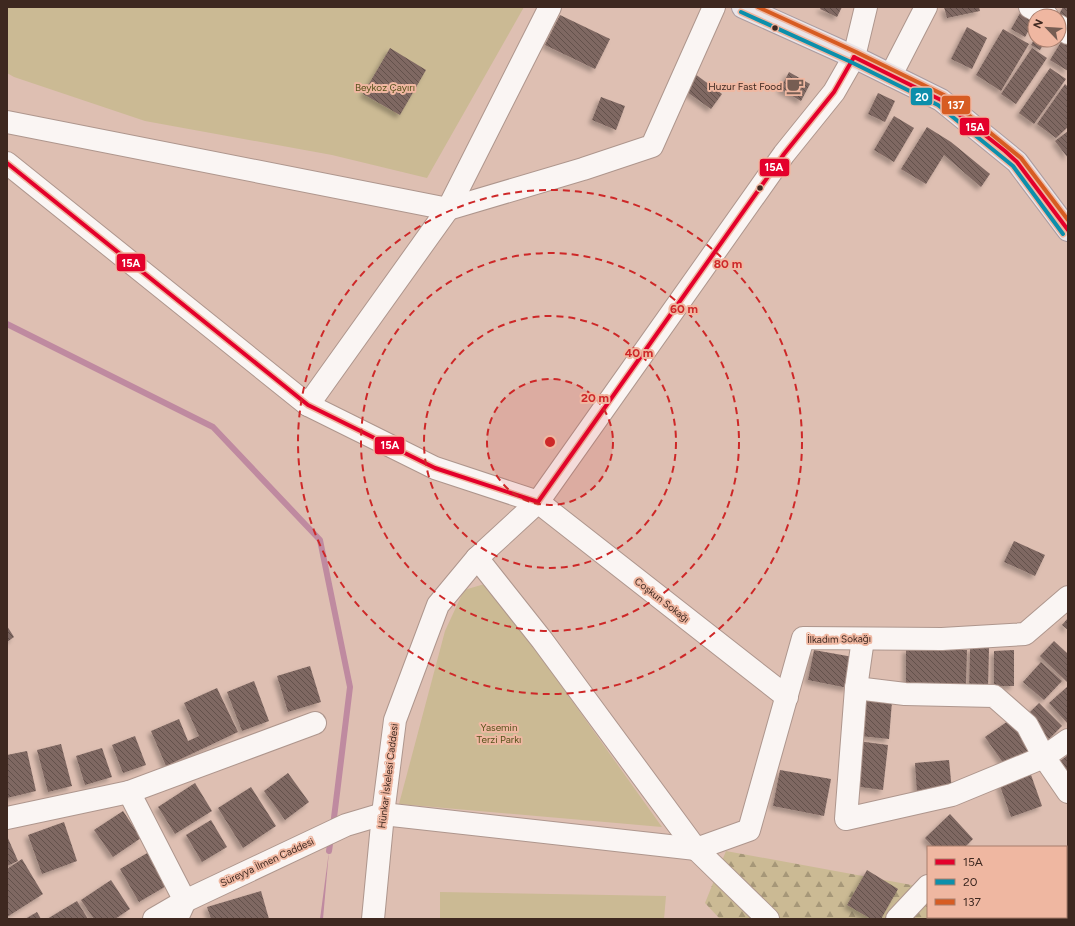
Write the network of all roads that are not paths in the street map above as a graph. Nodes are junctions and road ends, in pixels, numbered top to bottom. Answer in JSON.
{"nodes":[{"id":1,"x":550,"y":7,"type":"edge"},
{"id":2,"x":714,"y":7,"type":"edge"},
{"id":3,"x":743,"y":7,"type":"edge"},
{"id":4,"x":866,"y":7,"type":"edge"},
{"id":5,"x":926,"y":7,"type":"edge"},
{"id":6,"x":854,"y":57,"type":"junction"},
{"id":7,"x":891,"y":75,"type":"junction"},
{"id":8,"x":7,"y":122,"type":"edge"},
{"id":9,"x":7,"y":163,"type":"edge"},
{"id":10,"x":448,"y":209,"type":"junction"},
{"id":11,"x":1068,"y":230,"type":"edge"},
{"id":12,"x":308,"y":405,"type":"junction"},
{"id":13,"x":538,"y":502,"type":"junction"},
{"id":14,"x":477,"y":558,"type":"junction"},
{"id":15,"x":1068,"y":597,"type":"edge"},
{"id":16,"x":863,"y":638,"type":"junction"},
{"id":17,"x":856,"y":688,"type":"junction"},
{"id":18,"x":787,"y":697,"type":"junction"},
{"id":19,"x":315,"y":723,"type":"dead end"},
{"id":20,"x":1068,"y":740,"type":"edge"},
{"id":21,"x":1044,"y":757,"type":"junction"},
{"id":22,"x":129,"y":792,"type":"junction"},
{"id":23,"x":1068,"y":792,"type":"edge"},
{"id":24,"x":383,"y":814,"type":"junction"},
{"id":25,"x":7,"y":818,"type":"edge"},
{"id":26,"x":696,"y":849,"type":"junction"},
{"id":27,"x":927,"y":887,"type":"edge"},
{"id":28,"x":181,"y":910,"type":"edge"},
{"id":29,"x":154,"y":919,"type":"edge"},
{"id":30,"x":373,"y":919,"type":"edge"},
{"id":31,"x":768,"y":919,"type":"edge"},
{"id":32,"x":897,"y":919,"type":"edge"}],
"edges":[{"from":1,"to":10,"type":"street"},
{"from":2,"to":10,"type":"street"},
{"from":3,"to":6,"type":"main road"},
{"from":4,"to":6,"type":"street","name":"Hünkar İskelesi Caddesi"},
{"from":5,"to":7,"type":"street"},
{"from":6,"to":7,"type":"main road"},
{"from":6,"to":13,"type":"street","name":"Hünkar İskelesi Caddesi"},
{"from":7,"to":11,"type":"main road"},
{"from":8,"to":10,"type":"street"},
{"from":9,"to":12,"type":"street","name":"Coşkun Sokağı"},
{"from":10,"to":12,"type":"street"},
{"from":12,"to":13,"type":"street","name":"Coşkun Sokağı"},
{"from":13,"to":14,"type":"street","name":"Hünkar İskelesi Caddesi"},
{"from":13,"to":18,"type":"street","name":"Coşkun Sokağı"},
{"from":14,"to":24,"type":"street","name":"Hünkar İskelesi Caddesi"},
{"from":14,"to":26,"type":"street"},
{"from":15,"to":16,"type":"street","name":"İlkadım Sokağı"},
{"from":16,"to":17,"type":"street"},
{"from":16,"to":18,"type":"street","name":"İlkadım Sokağı"},
{"from":17,"to":21,"type":"street"},
{"from":17,"to":21,"type":"street"},
{"from":18,"to":26,"type":"street","name":"İlkadım Sokağı"},
{"from":19,"to":22,"type":"street"},
{"from":20,"to":21,"type":"street"},
{"from":21,"to":23,"type":"street"},
{"from":22,"to":25,"type":"street"},
{"from":22,"to":28,"type":"street"},
{"from":24,"to":26,"type":"street"},
{"from":24,"to":28,"type":"street","name":"Süreyya İlmen Caddesi"},
{"from":24,"to":30,"type":"street","name":"Hünkar İskelesi Caddesi"},
{"from":26,"to":31,"type":"street"},
{"from":27,"to":32,"type":"street"},
{"from":28,"to":29,"type":"street","name":"Süreyya İlmen Caddesi"}]}
